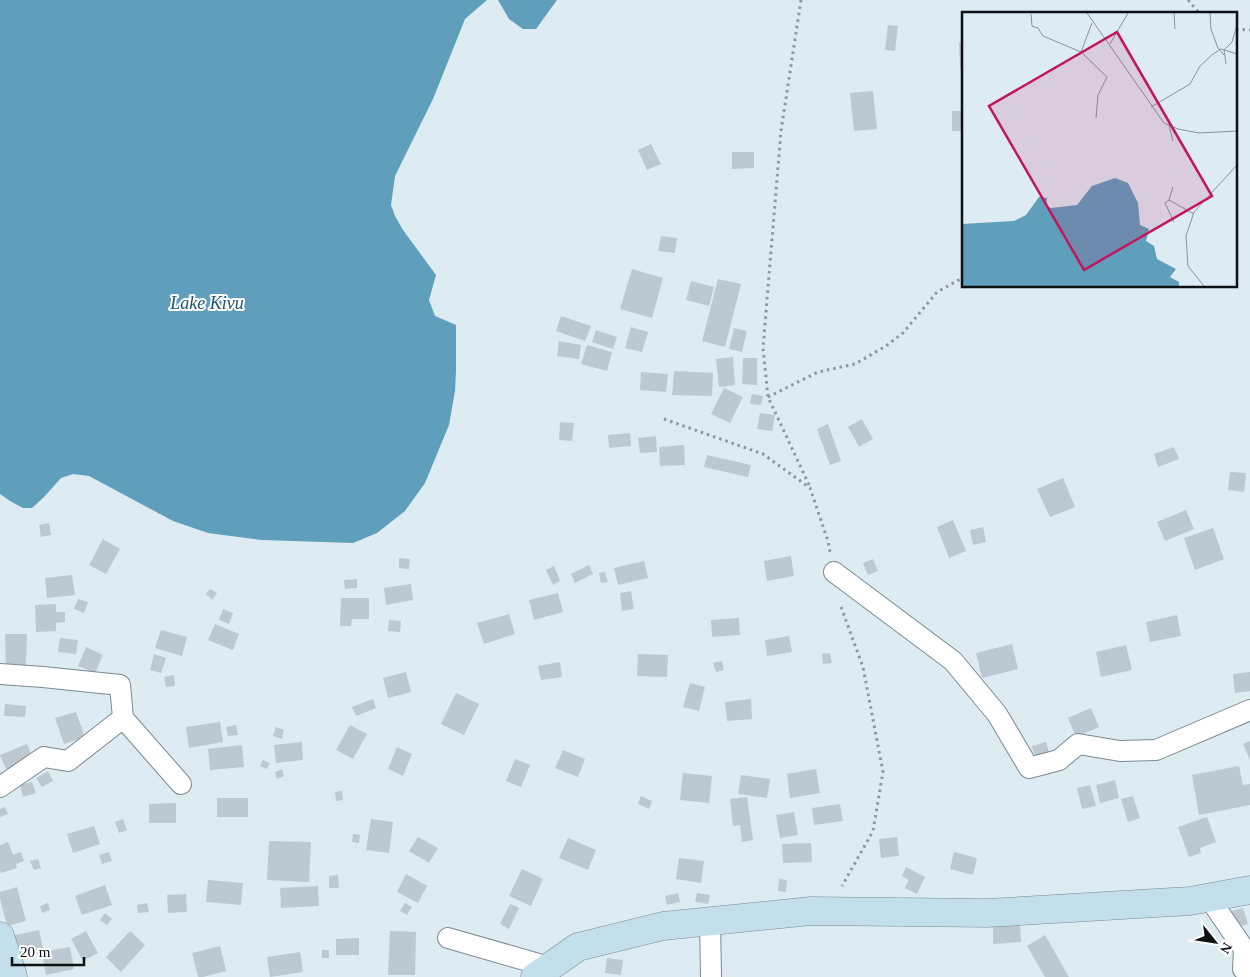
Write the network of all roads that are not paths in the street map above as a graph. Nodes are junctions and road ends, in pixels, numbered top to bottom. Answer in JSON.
{"nodes":[{"id":1,"x":834,"y":572,"type":"road end"},
{"id":2,"x":0,"y":674,"type":"edge"},
{"id":3,"x":1250,"y":710,"type":"edge"},
{"id":4,"x":123,"y":718,"type":"junction"},
{"id":5,"x":181,"y":784,"type":"dead end"},
{"id":6,"x":0,"y":787,"type":"edge"},
{"id":7,"x":1250,"y":890,"type":"edge"},
{"id":8,"x":1209,"y":898,"type":"junction"},
{"id":9,"x":710,"y":921,"type":"junction"},
{"id":10,"x":0,"y":936,"type":"edge"},
{"id":11,"x":448,"y":938,"type":"dead end"},
{"id":12,"x":542,"y":972,"type":"edge"},
{"id":13,"x":1250,"y":974,"type":"edge"},
{"id":14,"x":13,"y":977,"type":"edge"},
{"id":15,"x":711,"y":977,"type":"edge"}],
"edges":[{"from":1,"to":3,"type":"street"},
{"from":2,"to":4,"type":"street"},
{"from":4,"to":5,"type":"street"},
{"from":4,"to":6,"type":"street"},
{"from":7,"to":8,"type":"street"},
{"from":8,"to":9,"type":"street"},
{"from":8,"to":13,"type":"street"},
{"from":9,"to":12,"type":"street"},
{"from":9,"to":15,"type":"street"},
{"from":10,"to":14,"type":"street"},
{"from":11,"to":12,"type":"street"}]}
